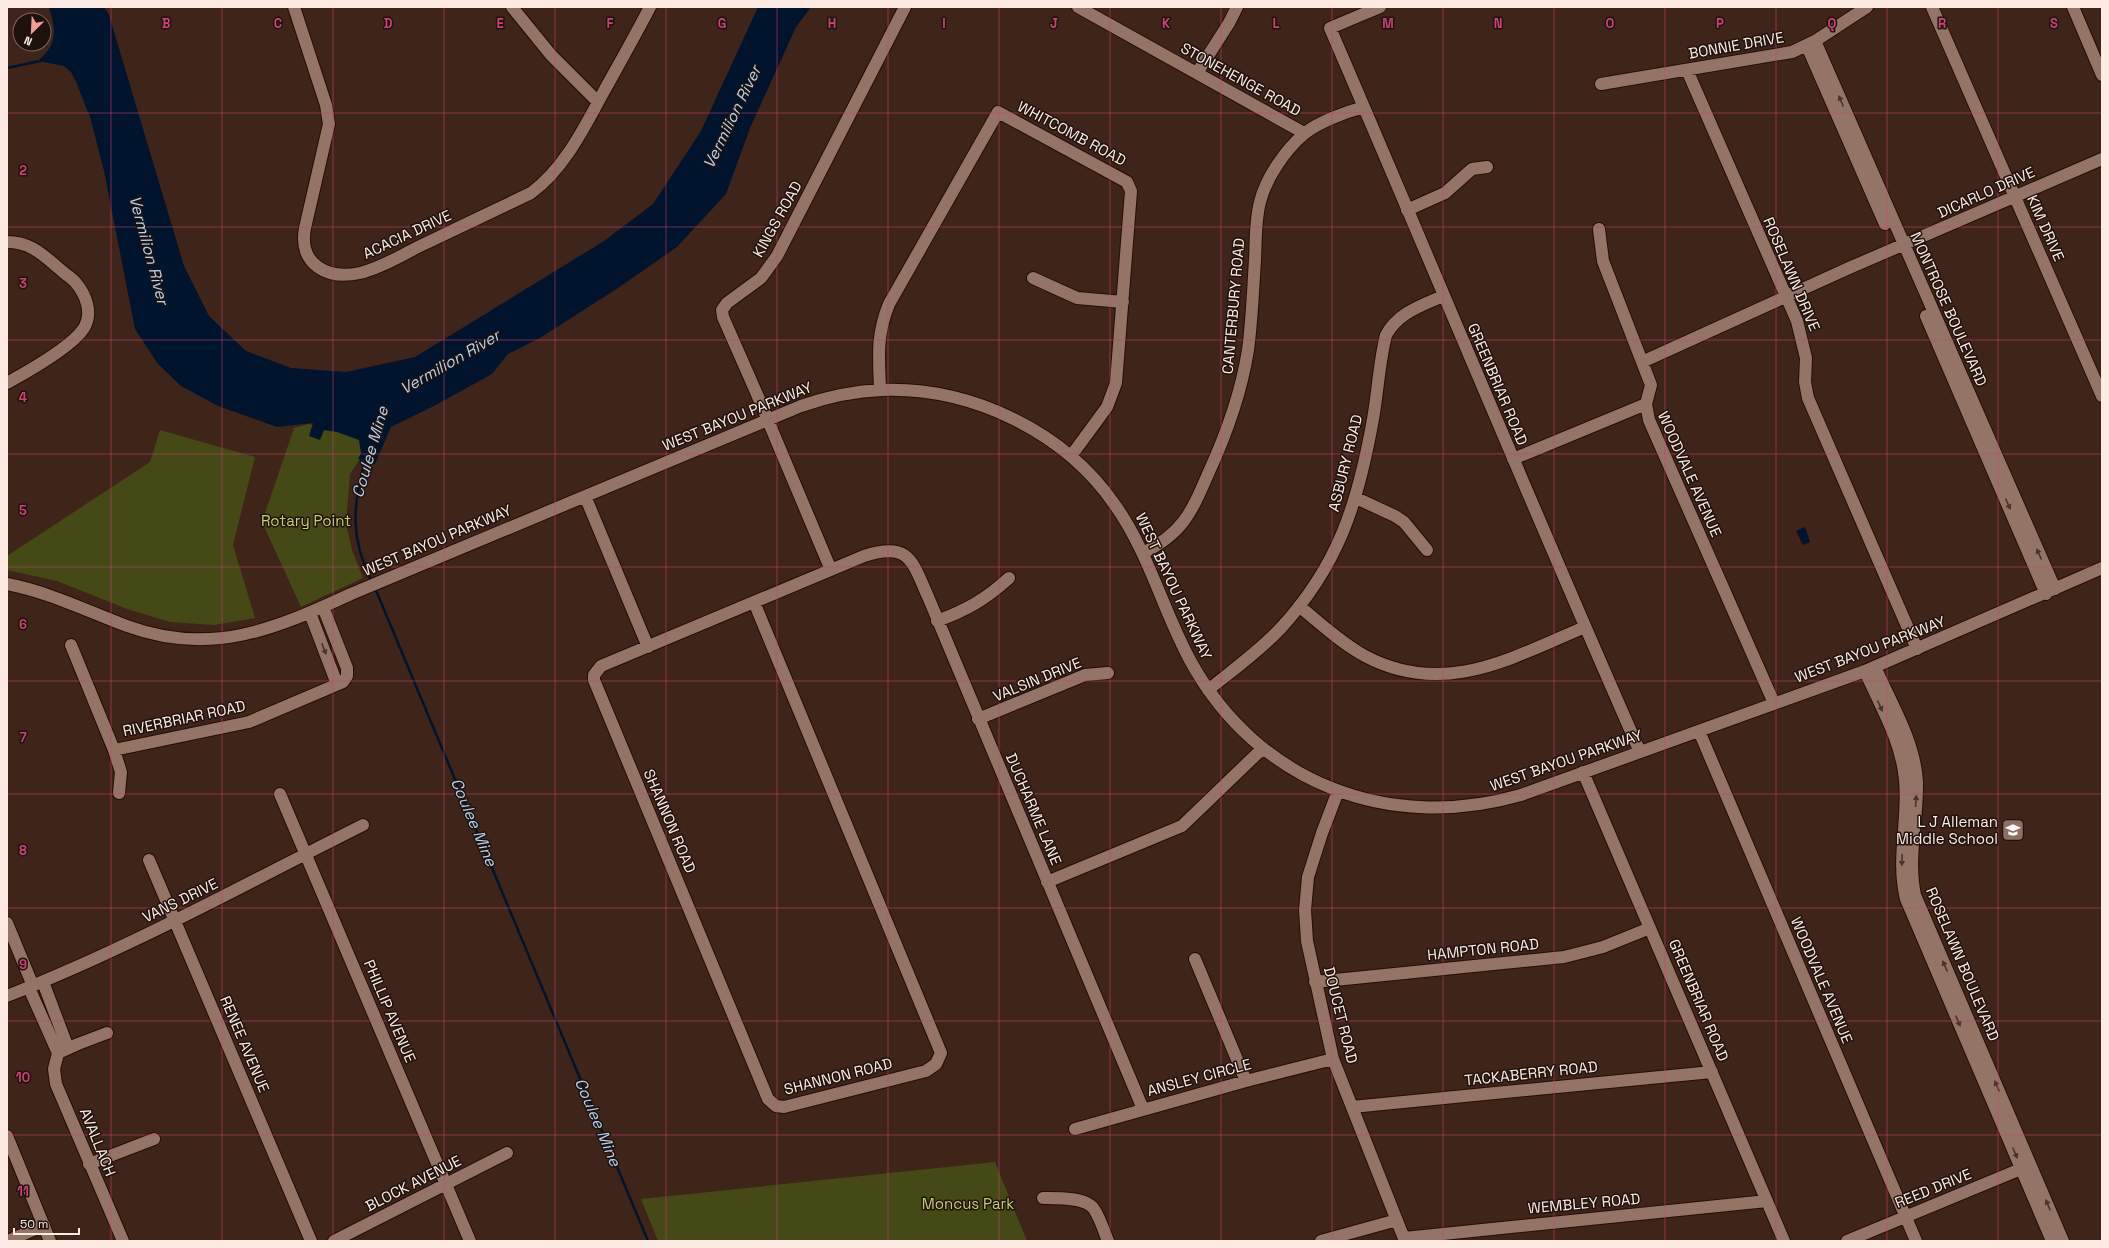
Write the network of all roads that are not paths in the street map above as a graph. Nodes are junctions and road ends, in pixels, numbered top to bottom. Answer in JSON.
{"nodes":[{"id":1,"x":294,"y":7,"type":"edge"},
{"id":2,"x":512,"y":7,"type":"edge"},
{"id":3,"x":650,"y":7,"type":"edge"},
{"id":4,"x":905,"y":7,"type":"edge"},
{"id":5,"x":1078,"y":7,"type":"edge"},
{"id":6,"x":1237,"y":7,"type":"edge"},
{"id":7,"x":1380,"y":7,"type":"edge"},
{"id":8,"x":1867,"y":7,"type":"edge"},
{"id":9,"x":1932,"y":7,"type":"edge"},
{"id":10,"x":2073,"y":7,"type":"edge"},
{"id":11,"x":1811,"y":43,"type":"junction"},
{"id":12,"x":1687,"y":70,"type":"junction"},
{"id":13,"x":1197,"y":73,"type":"junction"},
{"id":14,"x":2102,"y":75,"type":"edge"},
{"id":15,"x":1600,"y":84,"type":"dead end"},
{"id":16,"x":598,"y":102,"type":"junction"},
{"id":17,"x":1364,"y":107,"type":"junction"},
{"id":18,"x":1304,"y":134,"type":"junction"},
{"id":19,"x":2102,"y":159,"type":"edge"},
{"id":20,"x":1487,"y":167,"type":"dead end"},
{"id":21,"x":2015,"y":197,"type":"junction"},
{"id":22,"x":1407,"y":210,"type":"junction"},
{"id":23,"x":1599,"y":229,"type":"dead end"},
{"id":24,"x":7,"y":242,"type":"edge"},
{"id":25,"x":1900,"y":247,"type":"junction"},
{"id":26,"x":1033,"y":278,"type":"dead end"},
{"id":27,"x":1443,"y":296,"type":"junction"},
{"id":28,"x":1786,"y":297,"type":"junction"},
{"id":29,"x":1123,"y":302,"type":"junction"},
{"id":30,"x":1642,"y":362,"type":"junction"},
{"id":31,"x":7,"y":383,"type":"edge"},
{"id":32,"x":880,"y":390,"type":"junction"},
{"id":33,"x":2102,"y":396,"type":"edge"},
{"id":34,"x":1646,"y":404,"type":"junction"},
{"id":35,"x":767,"y":419,"type":"junction"},
{"id":36,"x":1071,"y":456,"type":"junction"},
{"id":37,"x":1514,"y":459,"type":"junction"},
{"id":38,"x":585,"y":496,"type":"junction"},
{"id":39,"x":1356,"y":498,"type":"junction"},
{"id":40,"x":1427,"y":550,"type":"dead end"},
{"id":41,"x":1142,"y":552,"type":"junction"},
{"id":42,"x":872,"y":553,"type":"joint"},
{"id":43,"x":2102,"y":568,"type":"edge"},
{"id":44,"x":831,"y":570,"type":"junction"},
{"id":45,"x":1009,"y":578,"type":"dead end"},
{"id":46,"x":7,"y":584,"type":"edge"},
{"id":47,"x":2050,"y":592,"type":"junction"},
{"id":48,"x":754,"y":602,"type":"junction"},
{"id":49,"x":1300,"y":606,"type":"junction"},
{"id":50,"x":323,"y":607,"type":"junction"},
{"id":51,"x":310,"y":613,"type":"junction"},
{"id":52,"x":938,"y":621,"type":"junction"},
{"id":53,"x":1585,"y":627,"type":"junction"},
{"id":54,"x":71,"y":645,"type":"dead end"},
{"id":55,"x":648,"y":647,"type":"junction"},
{"id":56,"x":1917,"y":649,"type":"junction"},
{"id":57,"x":1870,"y":669,"type":"junction"},
{"id":58,"x":1108,"y":672,"type":"dead end"},
{"id":59,"x":337,"y":684,"type":"junction"},
{"id":60,"x":1208,"y":690,"type":"junction"},
{"id":61,"x":1774,"y":703,"type":"junction"},
{"id":62,"x":978,"y":719,"type":"junction"},
{"id":63,"x":1699,"y":731,"type":"junction"},
{"id":64,"x":1263,"y":748,"type":"junction"},
{"id":65,"x":114,"y":750,"type":"junction"},
{"id":66,"x":1640,"y":752,"type":"junction"},
{"id":67,"x":1583,"y":772,"type":"junction"},
{"id":68,"x":1338,"y":791,"type":"junction"},
{"id":69,"x":119,"y":793,"type":"dead end"},
{"id":70,"x":280,"y":794,"type":"dead end"},
{"id":71,"x":363,"y":825,"type":"dead end"},
{"id":72,"x":306,"y":853,"type":"junction"},
{"id":73,"x":149,"y":860,"type":"dead end"},
{"id":74,"x":1047,"y":882,"type":"junction"},
{"id":75,"x":175,"y":921,"type":"junction"},
{"id":76,"x":7,"y":923,"type":"edge"},
{"id":77,"x":1650,"y":928,"type":"junction"},
{"id":78,"x":1195,"y":959,"type":"dead end"},
{"id":79,"x":1315,"y":982,"type":"junction"},
{"id":80,"x":35,"y":985,"type":"junction"},
{"id":81,"x":7,"y":996,"type":"edge"},
{"id":82,"x":107,"y":1033,"type":"dead end"},
{"id":83,"x":64,"y":1051,"type":"junction"},
{"id":84,"x":1333,"y":1059,"type":"junction"},
{"id":85,"x":1712,"y":1072,"type":"junction"},
{"id":86,"x":1246,"y":1081,"type":"junction"},
{"id":87,"x":1352,"y":1107,"type":"junction"},
{"id":88,"x":1143,"y":1109,"type":"junction"},
{"id":89,"x":1075,"y":1129,"type":"dead end"},
{"id":90,"x":7,"y":1136,"type":"edge"},
{"id":91,"x":154,"y":1139,"type":"dead end"},
{"id":92,"x":507,"y":1153,"type":"dead end"},
{"id":93,"x":89,"y":1164,"type":"junction"},
{"id":94,"x":2026,"y":1166,"type":"junction"},
{"id":95,"x":446,"y":1184,"type":"junction"},
{"id":96,"x":1042,"y":1198,"type":"dead end"},
{"id":97,"x":1767,"y":1201,"type":"junction"},
{"id":98,"x":1905,"y":1216,"type":"junction"},
{"id":99,"x":1396,"y":1220,"type":"junction"},
{"id":100,"x":44,"y":1225,"type":"junction"},
{"id":101,"x":1405,"y":1239,"type":"edge"},
{"id":102,"x":8,"y":1241,"type":"edge"},
{"id":103,"x":50,"y":1241,"type":"edge"},
{"id":104,"x":123,"y":1241,"type":"edge"},
{"id":105,"x":311,"y":1241,"type":"edge"},
{"id":106,"x":334,"y":1241,"type":"edge"},
{"id":107,"x":470,"y":1241,"type":"edge"},
{"id":108,"x":1108,"y":1241,"type":"edge"},
{"id":109,"x":1321,"y":1241,"type":"edge"},
{"id":110,"x":1784,"y":1241,"type":"edge"},
{"id":111,"x":1847,"y":1241,"type":"edge"},
{"id":112,"x":1916,"y":1241,"type":"edge"},
{"id":113,"x":2052,"y":1241,"type":"edge"},
{"id":114,"x":2063,"y":1241,"type":"edge"}],
"edges":[{"from":1,"to":16,"type":"street","name":"ACACIA DRIVE"},
{"from":2,"to":16,"type":"street"},
{"from":3,"to":16,"type":"street","name":"ACACIA DRIVE"},
{"from":4,"to":35,"type":"street","name":"KINGS ROAD"},
{"from":5,"to":13,"type":"street","name":"STONEHENGE ROAD"},
{"from":6,"to":13,"type":"street"},
{"from":7,"to":17,"type":"street","name":"GREENBRIAR ROAD"},
{"from":8,"to":11,"type":"street","name":"BONNIE DRIVE"},
{"from":9,"to":21,"type":"street","name":"KIM DRIVE"},
{"from":10,"to":14,"type":"street"},
{"from":11,"to":12,"type":"street","name":"BONNIE DRIVE"},
{"from":11,"to":25,"type":"street","name":"MONTROSE BOULEVARD"},
{"from":12,"to":15,"type":"street","name":"BONNIE DRIVE"},
{"from":12,"to":28,"type":"street","name":"ROSELAWN DRIVE"},
{"from":13,"to":18,"type":"street","name":"STONEHENGE ROAD"},
{"from":17,"to":18,"type":"street","name":"CANTERBURY ROAD"},
{"from":17,"to":22,"type":"street","name":"GREENBRIAR ROAD"},
{"from":18,"to":41,"type":"street","name":"CANTERBURY ROAD"},
{"from":19,"to":21,"type":"street","name":"DICARLO DRIVE"},
{"from":20,"to":22,"type":"street"},
{"from":21,"to":25,"type":"street","name":"DICARLO DRIVE"},
{"from":21,"to":33,"type":"street","name":"KIM DRIVE"},
{"from":22,"to":27,"type":"street","name":"GREENBRIAR ROAD"},
{"from":23,"to":30,"type":"street","name":"WOODVALE AVENUE"},
{"from":24,"to":31,"type":"street"},
{"from":25,"to":28,"type":"street","name":"DICARLO DRIVE"},
{"from":25,"to":47,"type":"street","name":"MONTROSE BOULEVARD"},
{"from":26,"to":29,"type":"street"},
{"from":27,"to":37,"type":"street","name":"GREENBRIAR ROAD"},
{"from":27,"to":39,"type":"street","name":"ASBURY ROAD"},
{"from":28,"to":30,"type":"street","name":"DICARLO DRIVE"},
{"from":28,"to":56,"type":"street","name":"ROSELAWN DRIVE"},
{"from":29,"to":32,"type":"street","name":"WHITCOMB ROAD"},
{"from":29,"to":36,"type":"street","name":"WHITCOMB ROAD"},
{"from":30,"to":34,"type":"street","name":"WOODVALE AVENUE"},
{"from":32,"to":35,"type":"street","name":"WEST BAYOU PARKWAY"},
{"from":32,"to":36,"type":"street","name":"WEST BAYOU PARKWAY"},
{"from":34,"to":37,"type":"street"},
{"from":34,"to":61,"type":"street","name":"WOODVALE AVENUE"},
{"from":35,"to":38,"type":"street","name":"WEST BAYOU PARKWAY"},
{"from":35,"to":44,"type":"street","name":"KINGS ROAD"},
{"from":36,"to":41,"type":"street","name":"WEST BAYOU PARKWAY"},
{"from":37,"to":53,"type":"street","name":"GREENBRIAR ROAD"},
{"from":38,"to":50,"type":"street","name":"WEST BAYOU PARKWAY"},
{"from":38,"to":55,"type":"street"},
{"from":39,"to":40,"type":"street"},
{"from":39,"to":49,"type":"street","name":"ASBURY ROAD"},
{"from":41,"to":60,"type":"street","name":"WEST BAYOU PARKWAY"},
{"from":42,"to":44,"type":"street","name":"SHANNON ROAD"},
{"from":42,"to":52,"type":"street","name":"DUCHARME LANE"},
{"from":43,"to":47,"type":"street","name":"WEST BAYOU PARKWAY"},
{"from":44,"to":48,"type":"street","name":"SHANNON ROAD"},
{"from":45,"to":52,"type":"street"},
{"from":46,"to":51,"type":"street","name":"WEST BAYOU PARKWAY"},
{"from":47,"to":56,"type":"street","name":"WEST BAYOU PARKWAY"},
{"from":48,"to":55,"type":"street","name":"SHANNON ROAD"},
{"from":48,"to":55,"type":"street","name":"SHANNON ROAD"},
{"from":49,"to":53,"type":"street"},
{"from":49,"to":60,"type":"street","name":"ASBURY ROAD"},
{"from":50,"to":51,"type":"street","name":"WEST BAYOU PARKWAY"},
{"from":50,"to":59,"type":"street","name":"RIVERBRIAR ROAD"},
{"from":51,"to":59,"type":"street","one_way":true},
{"from":52,"to":62,"type":"street","name":"DUCHARME LANE"},
{"from":53,"to":66,"type":"street","name":"GREENBRIAR ROAD"},
{"from":54,"to":65,"type":"street"},
{"from":56,"to":57,"type":"street","name":"WEST BAYOU PARKWAY"},
{"from":57,"to":61,"type":"street","name":"WEST BAYOU PARKWAY"},
{"from":57,"to":94,"type":"street","name":"ROSELAWN BOULEVARD"},
{"from":58,"to":62,"type":"street","name":"VALSIN DRIVE"},
{"from":59,"to":65,"type":"street","name":"RIVERBRIAR ROAD"},
{"from":60,"to":64,"type":"street","name":"WEST BAYOU PARKWAY"},
{"from":61,"to":63,"type":"street","name":"WEST BAYOU PARKWAY"},
{"from":62,"to":74,"type":"street","name":"DUCHARME LANE"},
{"from":63,"to":66,"type":"street","name":"WEST BAYOU PARKWAY"},
{"from":63,"to":98,"type":"street","name":"WOODVALE AVENUE"},
{"from":64,"to":68,"type":"street","name":"WEST BAYOU PARKWAY"},
{"from":64,"to":74,"type":"street"},
{"from":65,"to":69,"type":"street"},
{"from":66,"to":67,"type":"street","name":"WEST BAYOU PARKWAY"},
{"from":67,"to":68,"type":"street","name":"WEST BAYOU PARKWAY"},
{"from":67,"to":77,"type":"street","name":"GREENBRIAR ROAD"},
{"from":68,"to":79,"type":"street","name":"DOUCET ROAD"},
{"from":70,"to":72,"type":"street","name":"PHILLIP AVENUE"},
{"from":71,"to":72,"type":"street","name":"VANS DRIVE"},
{"from":72,"to":75,"type":"street","name":"VANS DRIVE"},
{"from":72,"to":95,"type":"street","name":"PHILLIP AVENUE"},
{"from":73,"to":75,"type":"street","name":"RENEE AVENUE"},
{"from":74,"to":88,"type":"street","name":"DUCHARME LANE"},
{"from":75,"to":80,"type":"street","name":"VANS DRIVE"},
{"from":75,"to":105,"type":"street","name":"RENEE AVENUE"},
{"from":76,"to":80,"type":"street"},
{"from":77,"to":79,"type":"street","name":"HAMPTON ROAD"},
{"from":77,"to":85,"type":"street","name":"GREENBRIAR ROAD"},
{"from":78,"to":86,"type":"street"},
{"from":79,"to":84,"type":"street","name":"DOUCET ROAD"},
{"from":80,"to":81,"type":"street","name":"VANS DRIVE"},
{"from":80,"to":83,"type":"street"},
{"from":82,"to":83,"type":"street"},
{"from":83,"to":93,"type":"street","name":"AVALLACH"},
{"from":84,"to":86,"type":"street","name":"ANSLEY CIRCLE"},
{"from":84,"to":87,"type":"street","name":"DOUCET ROAD"},
{"from":85,"to":87,"type":"street","name":"TACKABERRY ROAD"},
{"from":85,"to":97,"type":"street","name":"GREENBRIAR ROAD"},
{"from":86,"to":88,"type":"street","name":"ANSLEY CIRCLE"},
{"from":87,"to":99,"type":"street","name":"DOUCET ROAD"},
{"from":88,"to":89,"type":"street","name":"ANSLEY CIRCLE"},
{"from":90,"to":100,"type":"street"},
{"from":91,"to":93,"type":"street"},
{"from":92,"to":95,"type":"street","name":"BLOCK AVENUE"},
{"from":93,"to":104,"type":"street","name":"AVALLACH"},
{"from":94,"to":98,"type":"street","name":"REED DRIVE"},
{"from":94,"to":113,"type":"street","name":"ROSELAWN BOULEVARD"},
{"from":114,"to":94,"type":"street","name":"ROSELAWN BOULEVARD","one_way":true},
{"from":95,"to":106,"type":"street","name":"BLOCK AVENUE"},
{"from":95,"to":107,"type":"street","name":"PHILLIP AVENUE"},
{"from":96,"to":108,"type":"street"},
{"from":97,"to":101,"type":"street","name":"WEMBLEY ROAD"},
{"from":97,"to":110,"type":"street","name":"GREENBRIAR ROAD"},
{"from":98,"to":111,"type":"street","name":"REED DRIVE"},
{"from":98,"to":112,"type":"street","name":"WOODVALE AVENUE"},
{"from":99,"to":101,"type":"street","name":"DOUCET ROAD"},
{"from":99,"to":109,"type":"street"},
{"from":100,"to":102,"type":"street"},
{"from":100,"to":103,"type":"street"}]}
